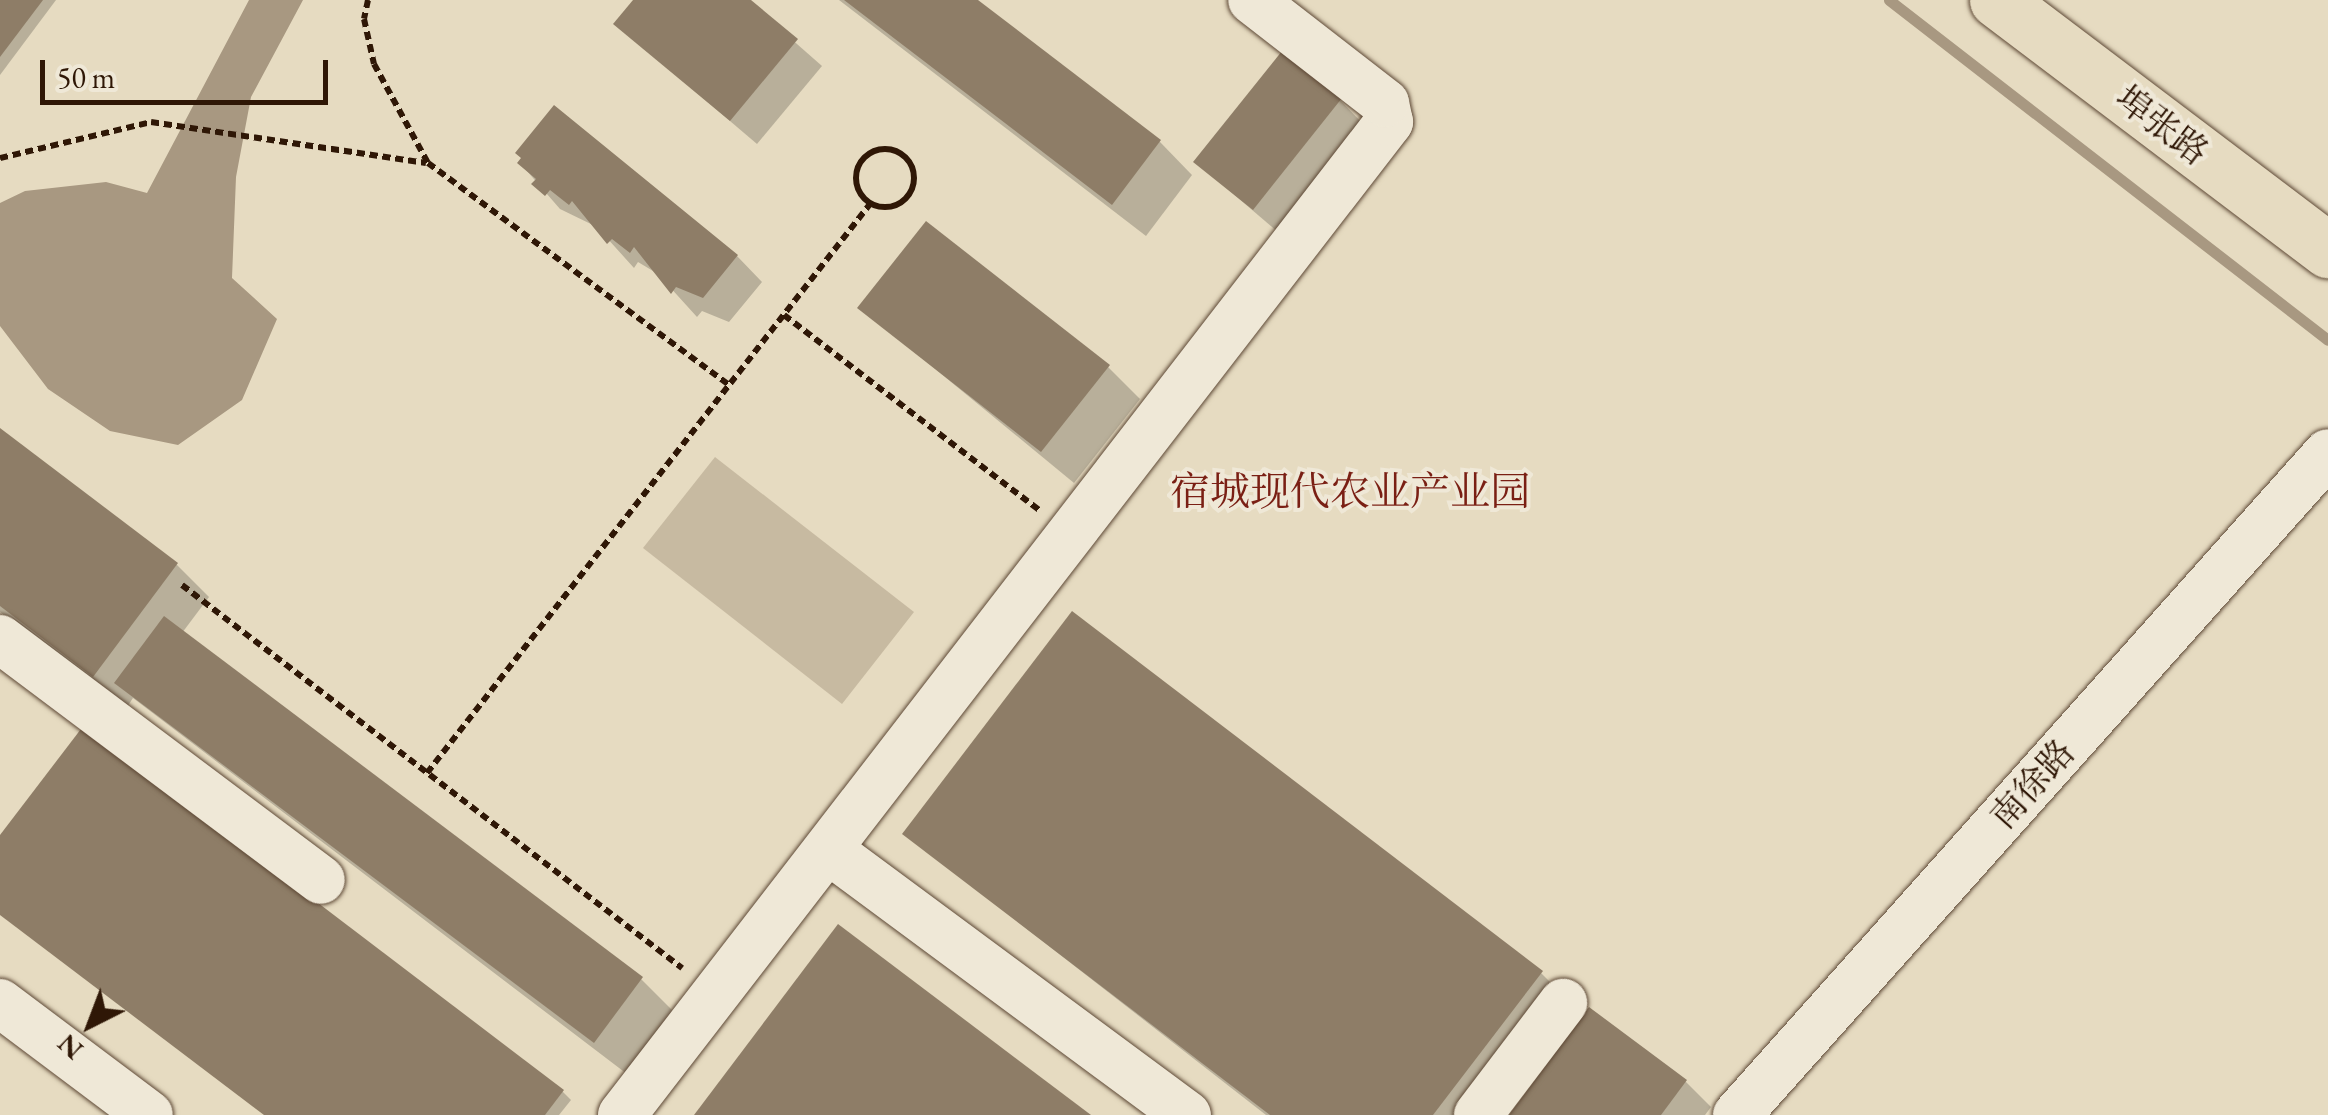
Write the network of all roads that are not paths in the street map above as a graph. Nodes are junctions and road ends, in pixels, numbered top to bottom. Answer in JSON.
{"nodes":[{"id":1,"x":1252,"y":0,"type":"edge"},
{"id":2,"x":1996,"y":0,"type":"edge"},
{"id":3,"x":2328,"y":250,"type":"edge"},
{"id":4,"x":2328,"y":453,"type":"edge"},
{"id":5,"x":0,"y":639,"type":"edge"},
{"id":6,"x":830,"y":851,"type":"junction"},
{"id":7,"x":320,"y":880,"type":"dead end"},
{"id":8,"x":0,"y":1003,"type":"edge"},
{"id":9,"x":1564,"y":1003,"type":"dead end"},
{"id":10,"x":139,"y":1112,"type":"edge"},
{"id":11,"x":622,"y":1115,"type":"edge"},
{"id":12,"x":1187,"y":1115,"type":"edge"},
{"id":13,"x":1478,"y":1115,"type":"edge"},
{"id":14,"x":1737,"y":1115,"type":"edge"}],
"edges":[{"from":1,"to":6,"type":"street"},
{"from":2,"to":3,"type":"main road","name":"埠张路"},
{"from":4,"to":14,"type":"street","name":"南徐路"},
{"from":5,"to":7,"type":"street"},
{"from":6,"to":11,"type":"street"},
{"from":6,"to":12,"type":"street"},
{"from":8,"to":10,"type":"street"},
{"from":9,"to":13,"type":"street"}]}
